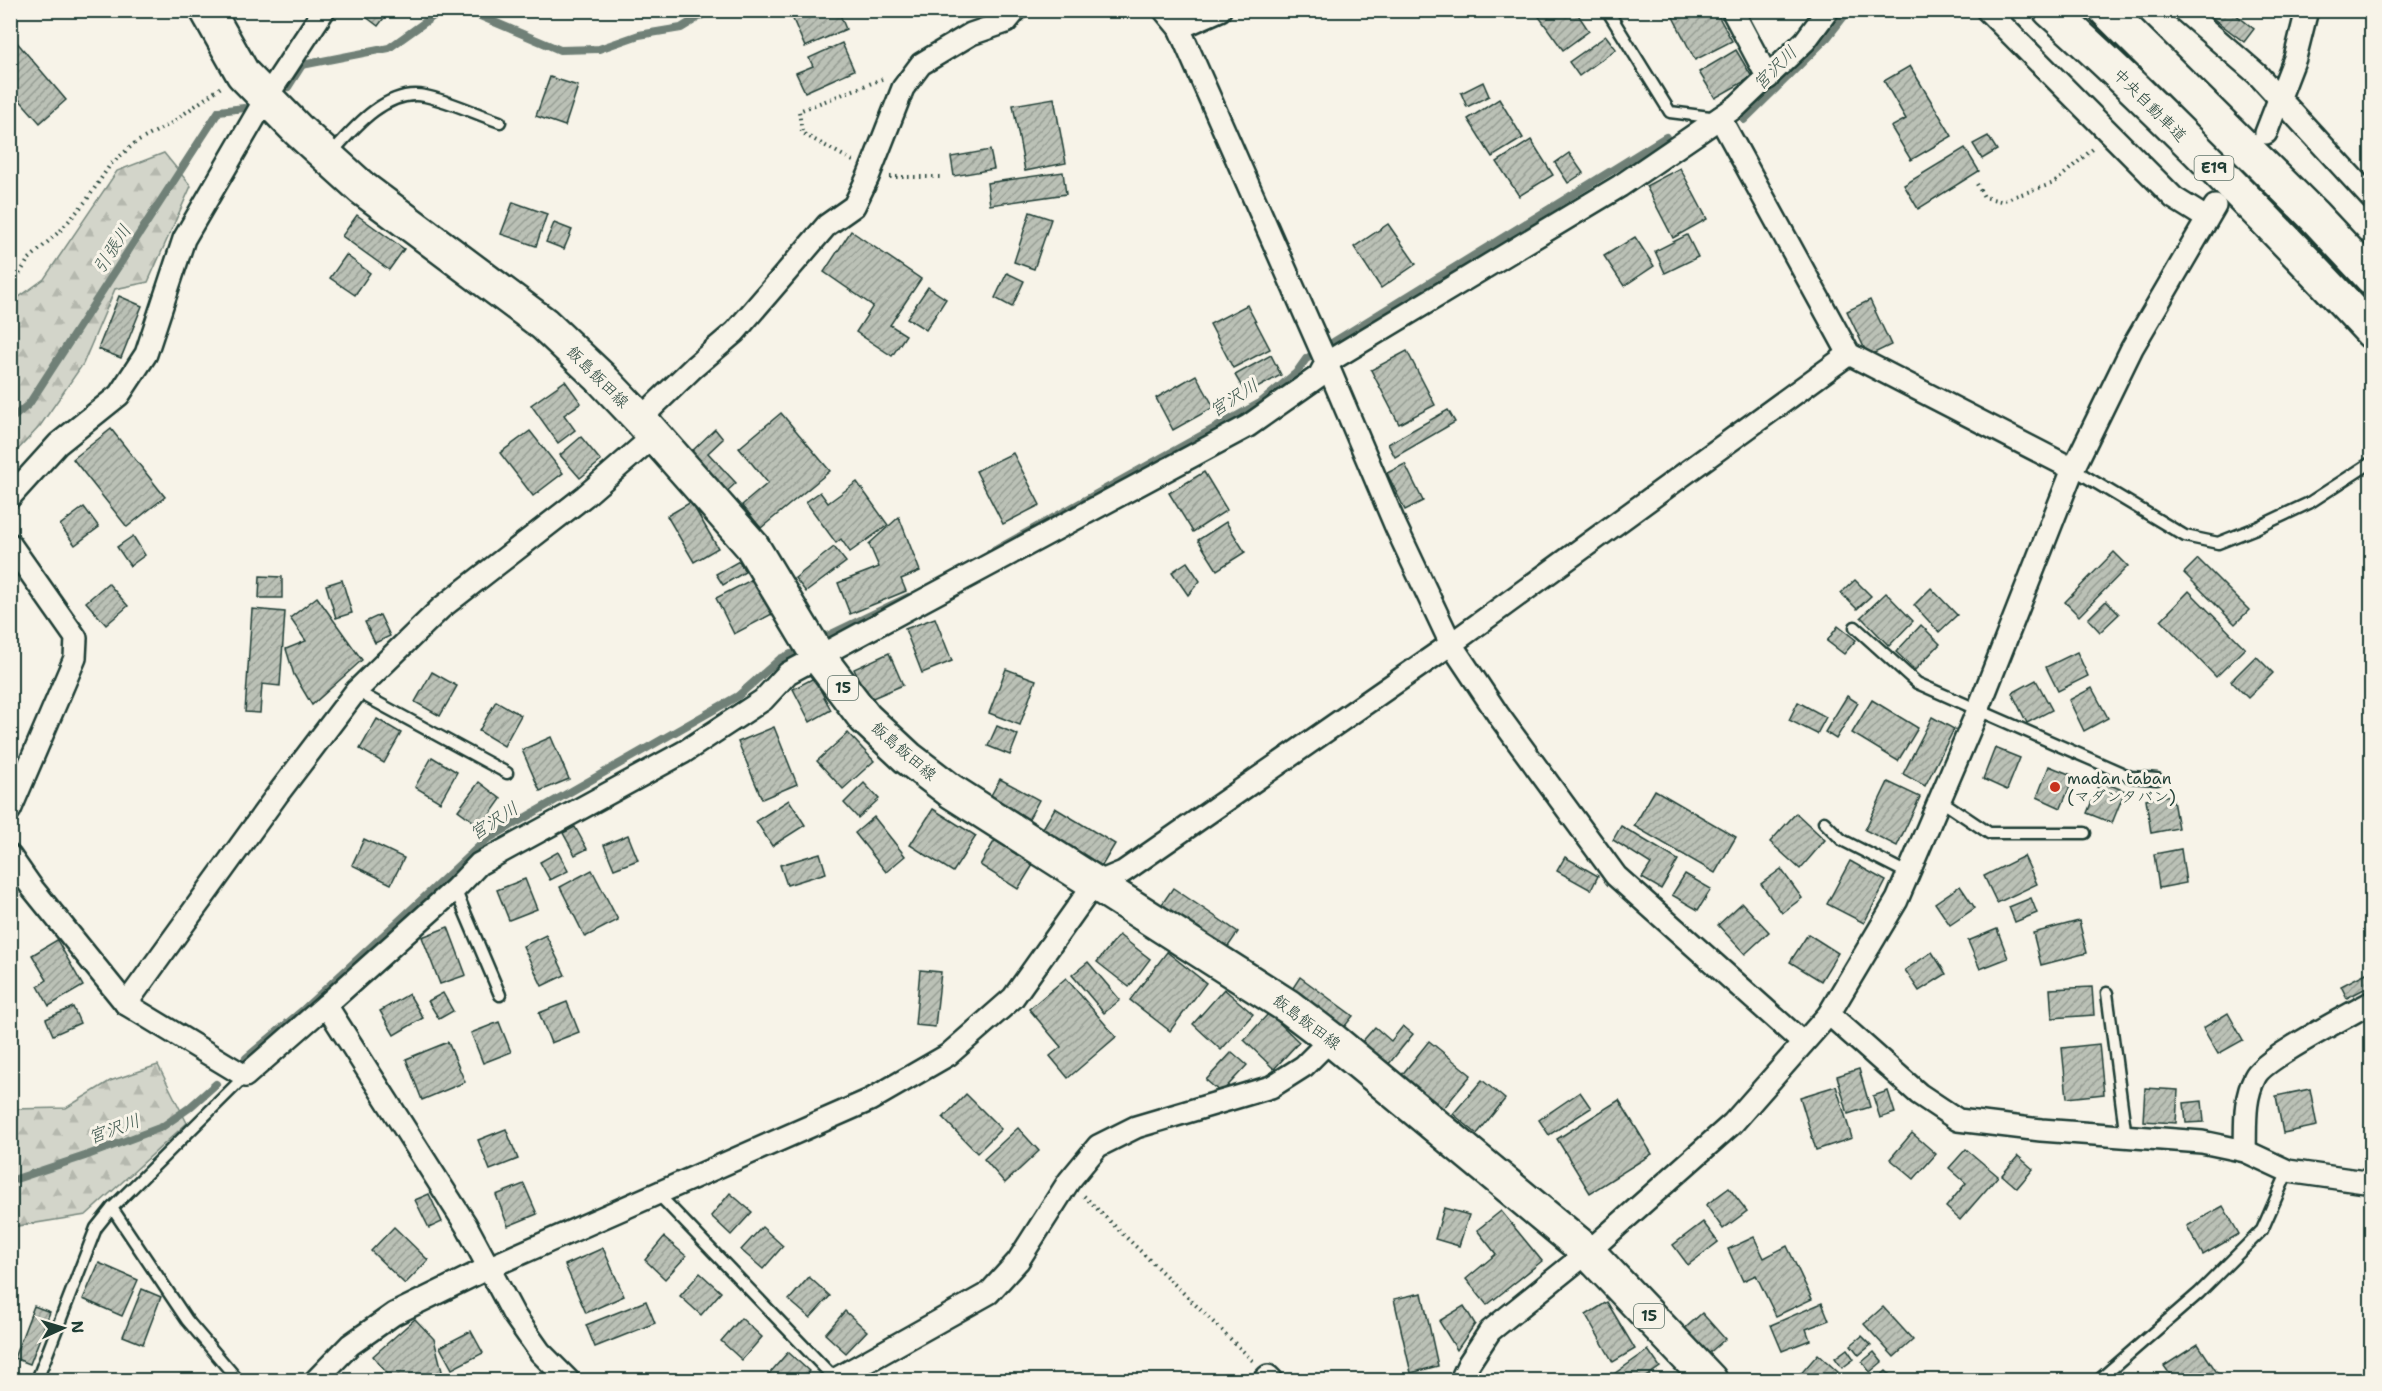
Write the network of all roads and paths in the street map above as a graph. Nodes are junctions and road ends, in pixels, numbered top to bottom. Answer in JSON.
{"nodes":[{"id":1,"x":207,"y":10,"type":"edge"},
{"id":2,"x":324,"y":10,"type":"edge"},
{"id":3,"x":1016,"y":10,"type":"edge"},
{"id":4,"x":1164,"y":10,"type":"edge"},
{"id":5,"x":1220,"y":10,"type":"edge"},
{"id":6,"x":1607,"y":10,"type":"edge"},
{"id":7,"x":1732,"y":10,"type":"edge"},
{"id":8,"x":1828,"y":10,"type":"edge"},
{"id":9,"x":1987,"y":10,"type":"edge"},
{"id":10,"x":2050,"y":10,"type":"edge"},
{"id":11,"x":2106,"y":10,"type":"edge"},
{"id":12,"x":2183,"y":10,"type":"edge"},
{"id":13,"x":2307,"y":10,"type":"edge"},
{"id":14,"x":1179,"y":28,"type":"junction"},
{"id":15,"x":921,"y":64,"type":"junction"},
{"id":16,"x":243,"y":74,"type":"junction"},
{"id":17,"x":1768,"y":78,"type":"junction"},
{"id":18,"x":266,"y":98,"type":"junction"},
{"id":19,"x":2280,"y":100,"type":"junction"},
{"id":20,"x":1720,"y":118,"type":"junction"},
{"id":21,"x":500,"y":122,"type":"dead end"},
{"id":22,"x":2266,"y":133,"type":"dead end"},
{"id":23,"x":2111,"y":136,"type":"junction"},
{"id":24,"x":328,"y":158,"type":"junction"},
{"id":25,"x":868,"y":177,"type":"junction"},
{"id":26,"x":940,"y":177,"type":"dead end"},
{"id":27,"x":1977,"y":184,"type":"dead end"},
{"id":28,"x":2372,"y":199,"type":"edge"},
{"id":29,"x":2372,"y":278,"type":"edge"},
{"id":30,"x":10,"y":289,"type":"edge"},
{"id":31,"x":2372,"y":332,"type":"edge"},
{"id":32,"x":1849,"y":354,"type":"junction"},
{"id":33,"x":1325,"y":360,"type":"junction"},
{"id":34,"x":648,"y":427,"type":"junction"},
{"id":35,"x":2372,"y":462,"type":"edge"},
{"id":36,"x":2073,"y":469,"type":"junction"},
{"id":37,"x":10,"y":497,"type":"edge"},
{"id":38,"x":10,"y":543,"type":"edge"},
{"id":39,"x":1855,"y":627,"type":"dead end"},
{"id":40,"x":1451,"y":644,"type":"junction"},
{"id":41,"x":818,"y":656,"type":"junction"},
{"id":42,"x":356,"y":691,"type":"junction"},
{"id":43,"x":1978,"y":710,"type":"junction"},
{"id":44,"x":507,"y":773,"type":"dead end"},
{"id":45,"x":2157,"y":779,"type":"dead end"},
{"id":46,"x":1940,"y":800,"type":"junction"},
{"id":47,"x":10,"y":810,"type":"edge"},
{"id":48,"x":1824,"y":822,"type":"dead end"},
{"id":49,"x":2085,"y":833,"type":"dead end"},
{"id":50,"x":10,"y":856,"type":"edge"},
{"id":51,"x":1909,"y":874,"type":"junction"},
{"id":52,"x":1094,"y":884,"type":"junction"},
{"id":53,"x":455,"y":889,"type":"junction"},
{"id":54,"x":2107,"y":993,"type":"dead end"},
{"id":55,"x":500,"y":995,"type":"dead end"},
{"id":56,"x":2372,"y":1002,"type":"edge"},
{"id":57,"x":126,"y":1004,"type":"junction"},
{"id":58,"x":326,"y":1005,"type":"junction"},
{"id":59,"x":1829,"y":1014,"type":"junction"},
{"id":60,"x":1330,"y":1039,"type":"junction"},
{"id":61,"x":1803,"y":1043,"type":"junction"},
{"id":62,"x":245,"y":1076,"type":"junction"},
{"id":63,"x":2126,"y":1137,"type":"junction"},
{"id":64,"x":2245,"y":1151,"type":"junction"},
{"id":65,"x":2288,"y":1171,"type":"junction"},
{"id":66,"x":1069,"y":1181,"type":"junction"},
{"id":67,"x":2372,"y":1183,"type":"edge"},
{"id":68,"x":657,"y":1193,"type":"junction"},
{"id":69,"x":112,"y":1208,"type":"junction"},
{"id":70,"x":1588,"y":1252,"type":"junction"},
{"id":71,"x":490,"y":1267,"type":"junction"},
{"id":72,"x":1268,"y":1379,"type":"edge"},
{"id":73,"x":38,"y":1380,"type":"edge"},
{"id":74,"x":238,"y":1380,"type":"edge"},
{"id":75,"x":316,"y":1380,"type":"edge"},
{"id":76,"x":568,"y":1380,"type":"edge"},
{"id":77,"x":835,"y":1380,"type":"edge"},
{"id":78,"x":1461,"y":1380,"type":"edge"},
{"id":79,"x":1710,"y":1380,"type":"edge"},
{"id":80,"x":2099,"y":1380,"type":"edge"}],
"edges":[{"from":1,"to":16,"type":"main road","name":"飯島飯田線","number":"15"},
{"from":2,"to":18,"type":"street"},
{"from":3,"to":15,"type":"street"},
{"from":4,"to":14,"type":"street"},
{"from":5,"to":14,"type":"street"},
{"from":6,"to":20,"type":"lane"},
{"from":7,"to":17,"type":"street"},
{"from":8,"to":17,"type":"street"},
{"from":9,"to":23,"type":"street"},
{"from":10,"to":31,"type":"main road","name":"中央自動車道","number":"E19"},
{"from":11,"to":29,"type":"main road","number":"E19"},
{"from":12,"to":19,"type":"street"},
{"from":13,"to":19,"type":"street"},
{"from":14,"to":33,"type":"street"},
{"from":15,"to":25,"type":"street"},
{"from":15,"to":25,"type":"path"},
{"from":16,"to":18,"type":"main road","name":"飯島飯田線","number":"15"},
{"from":16,"to":30,"type":"path"},
{"from":17,"to":20,"type":"street"},
{"from":18,"to":24,"type":"main road","name":"飯島飯田線","number":"15"},
{"from":18,"to":37,"type":"street"},
{"from":19,"to":22,"type":"street"},
{"from":19,"to":28,"type":"street"},
{"from":20,"to":32,"type":"street"},
{"from":20,"to":33,"type":"street"},
{"from":21,"to":24,"type":"lane"},
{"from":23,"to":27,"type":"path"},
{"from":23,"to":36,"type":"street"},
{"from":24,"to":34,"type":"main road","name":"飯島飯田線","number":"15"},
{"from":25,"to":26,"type":"path"},
{"from":25,"to":34,"type":"street"},
{"from":32,"to":36,"type":"street"},
{"from":32,"to":40,"type":"street"},
{"from":33,"to":40,"type":"street"},
{"from":33,"to":41,"type":"street"},
{"from":34,"to":41,"type":"main road","name":"飯島飯田線","number":"15"},
{"from":34,"to":42,"type":"street"},
{"from":35,"to":36,"type":"lane"},
{"from":36,"to":43,"type":"street"},
{"from":38,"to":47,"type":"street"},
{"from":39,"to":43,"type":"lane"},
{"from":40,"to":52,"type":"street"},
{"from":40,"to":61,"type":"street"},
{"from":41,"to":52,"type":"main road","name":"飯島飯田線","number":"15"},
{"from":41,"to":53,"type":"street"},
{"from":42,"to":44,"type":"lane"},
{"from":42,"to":57,"type":"street"},
{"from":43,"to":45,"type":"lane"},
{"from":43,"to":46,"type":"street"},
{"from":46,"to":49,"type":"lane"},
{"from":46,"to":51,"type":"street"},
{"from":48,"to":51,"type":"lane"},
{"from":50,"to":57,"type":"street"},
{"from":51,"to":59,"type":"street"},
{"from":52,"to":60,"type":"main road","name":"飯島飯田線","number":"15"},
{"from":52,"to":68,"type":"street"},
{"from":53,"to":55,"type":"lane"},
{"from":53,"to":58,"type":"street"},
{"from":54,"to":63,"type":"lane"},
{"from":56,"to":64,"type":"street"},
{"from":57,"to":62,"type":"street"},
{"from":58,"to":62,"type":"street"},
{"from":58,"to":71,"type":"street"},
{"from":59,"to":61,"type":"street"},
{"from":59,"to":63,"type":"street"},
{"from":60,"to":66,"type":"street"},
{"from":60,"to":70,"type":"main road","name":"飯島飯田線","number":"15"},
{"from":61,"to":70,"type":"street"},
{"from":62,"to":69,"type":"lane"},
{"from":63,"to":64,"type":"street"},
{"from":64,"to":65,"type":"street"},
{"from":65,"to":67,"type":"street"},
{"from":65,"to":80,"type":"lane"},
{"from":66,"to":72,"type":"path"},
{"from":66,"to":77,"type":"street"},
{"from":68,"to":71,"type":"street"},
{"from":68,"to":77,"type":"lane"},
{"from":69,"to":73,"type":"lane"},
{"from":69,"to":74,"type":"lane"},
{"from":70,"to":78,"type":"street"},
{"from":70,"to":79,"type":"main road","name":"飯島飯田線","number":"15"},
{"from":71,"to":75,"type":"street"},
{"from":71,"to":76,"type":"street"}]}
